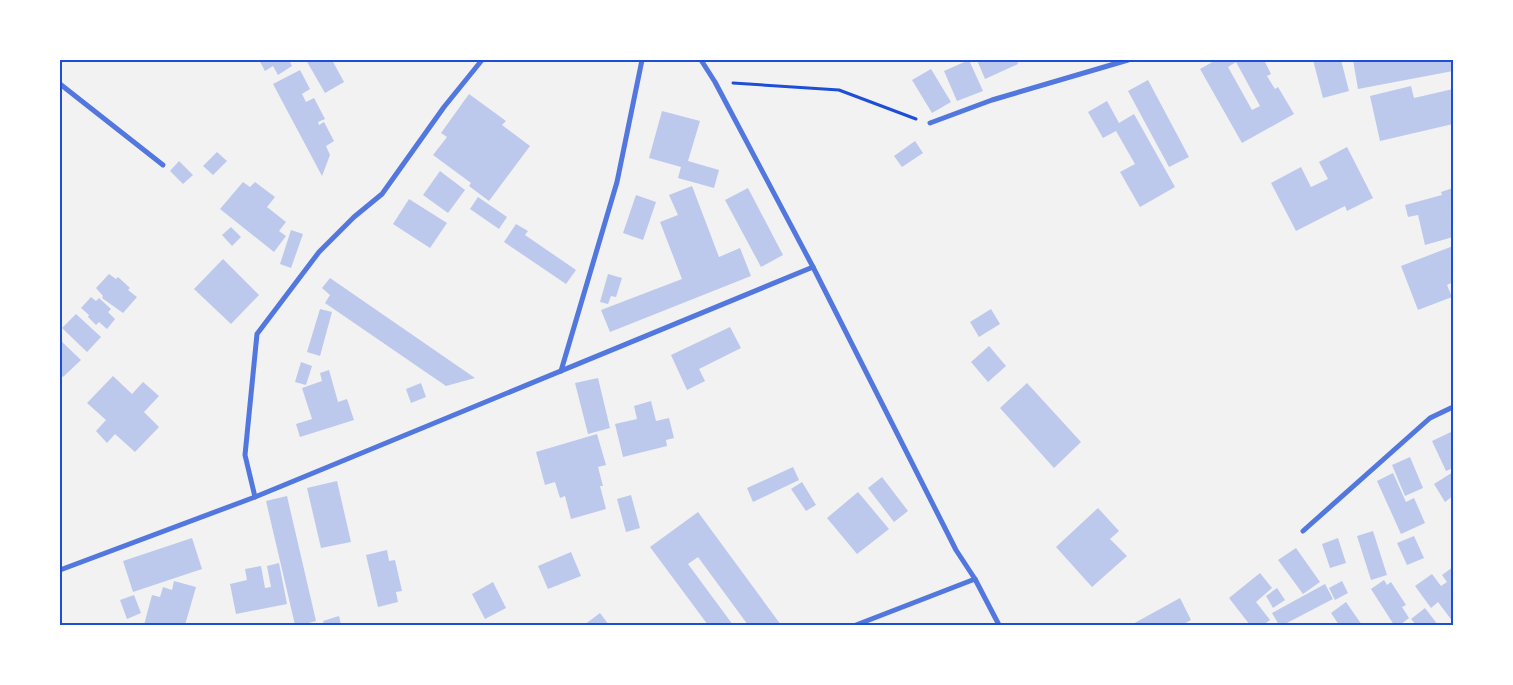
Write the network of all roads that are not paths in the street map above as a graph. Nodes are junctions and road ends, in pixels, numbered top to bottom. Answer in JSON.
{"nodes":[{"id":1,"x":482,"y":60,"type":"edge"},
{"id":2,"x":642,"y":60,"type":"edge"},
{"id":3,"x":701,"y":60,"type":"edge"},
{"id":4,"x":1128,"y":60,"type":"edge"},
{"id":5,"x":60,"y":84,"type":"edge"},
{"id":6,"x":930,"y":123,"type":"road end"},
{"id":7,"x":163,"y":164,"type":"dead end"},
{"id":8,"x":813,"y":266,"type":"junction"},
{"id":9,"x":561,"y":371,"type":"junction"},
{"id":10,"x":1453,"y":407,"type":"edge"},
{"id":11,"x":255,"y":497,"type":"junction"},
{"id":12,"x":1303,"y":531,"type":"dead end"},
{"id":13,"x":60,"y":570,"type":"edge"},
{"id":14,"x":975,"y":579,"type":"junction"},
{"id":15,"x":856,"y":625,"type":"edge"},
{"id":16,"x":999,"y":625,"type":"edge"}],
"edges":[{"from":1,"to":11,"type":"street"},
{"from":2,"to":9,"type":"street"},
{"from":3,"to":8,"type":"street"},
{"from":4,"to":6,"type":"street"},
{"from":5,"to":7,"type":"street"},
{"from":8,"to":9,"type":"street"},
{"from":8,"to":14,"type":"street"},
{"from":9,"to":11,"type":"street"},
{"from":10,"to":12,"type":"street"},
{"from":11,"to":13,"type":"street"},
{"from":14,"to":15,"type":"street"},
{"from":14,"to":16,"type":"street"}]}
